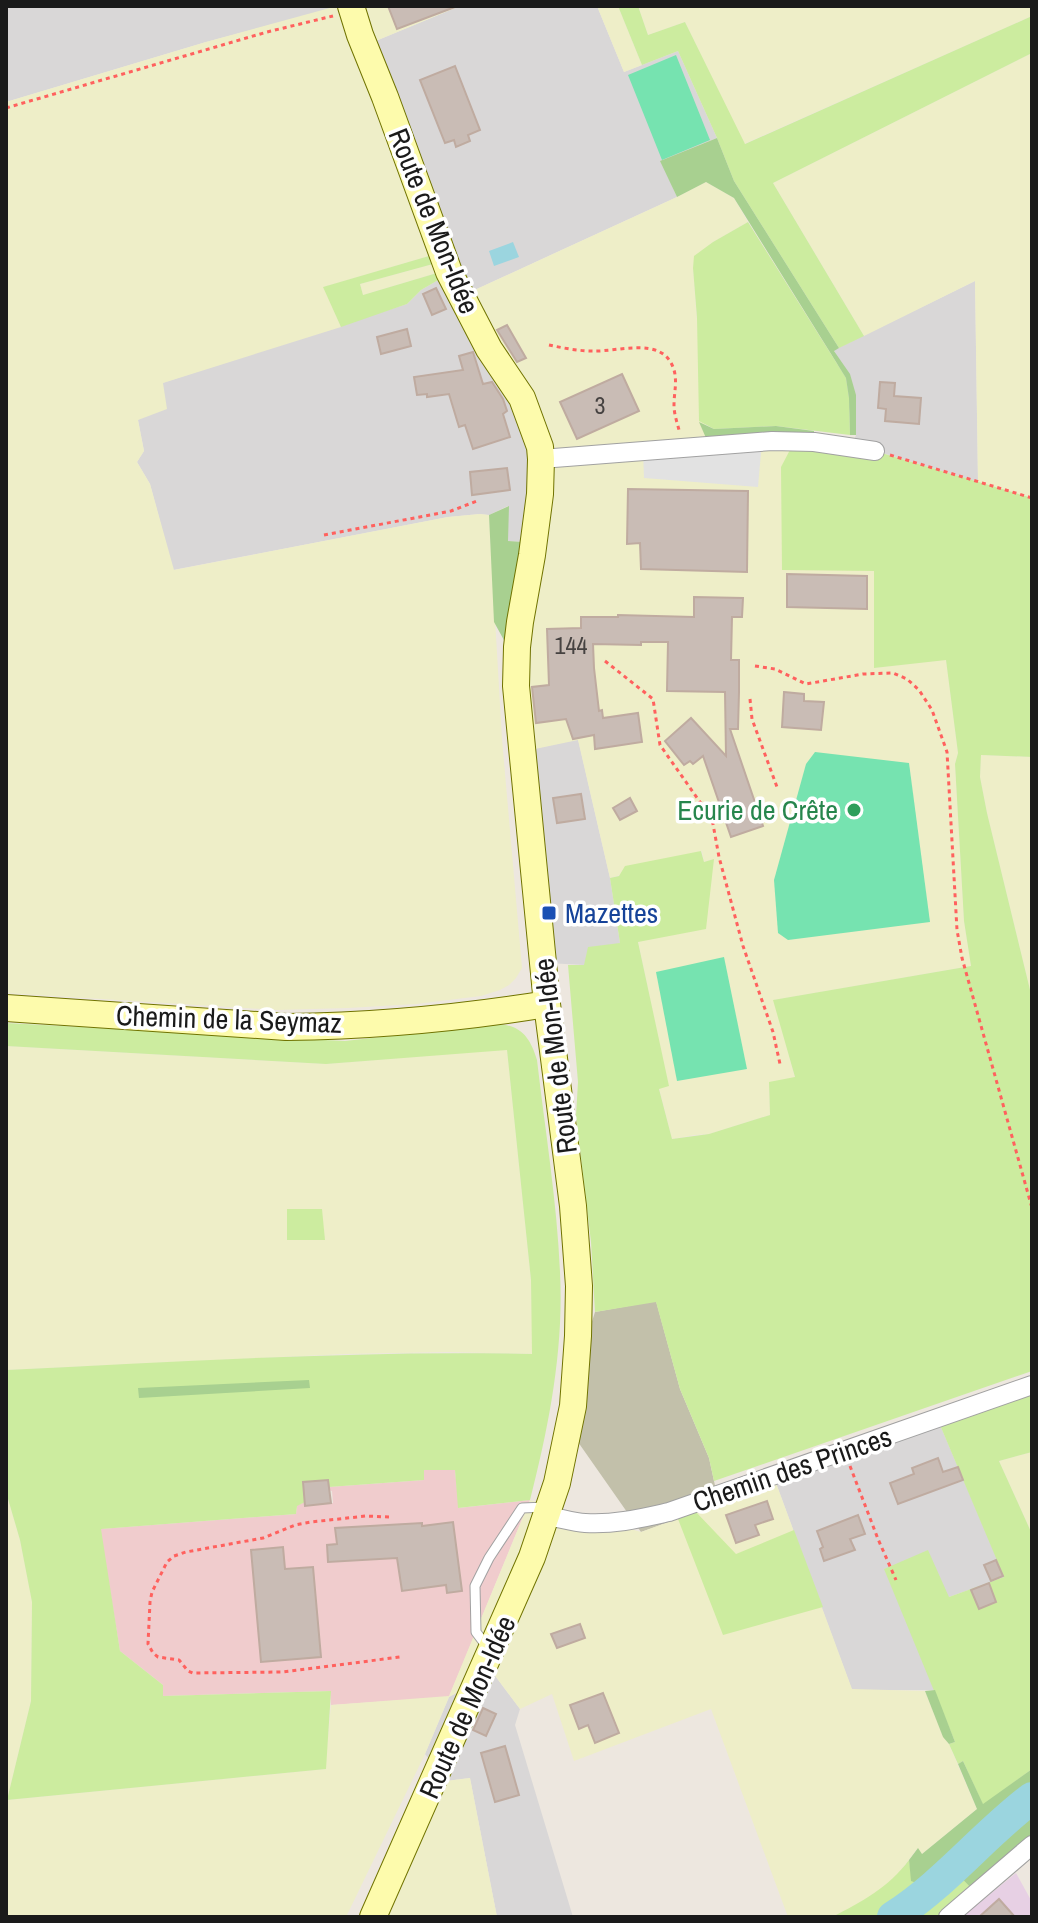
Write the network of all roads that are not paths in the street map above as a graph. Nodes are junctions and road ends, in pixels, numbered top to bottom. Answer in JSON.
{"nodes":[{"id":1,"x":351,"y":9,"type":"edge"},
{"id":2,"x":875,"y":451,"type":"road end"},
{"id":3,"x":541,"y":459,"type":"junction"},
{"id":4,"x":547,"y":1004,"type":"junction"},
{"id":5,"x":6,"y":1008,"type":"edge"},
{"id":6,"x":1032,"y":1385,"type":"edge"},
{"id":7,"x":548,"y":1512,"type":"junction"},
{"id":8,"x":491,"y":1652,"type":"junction"},
{"id":9,"x":1032,"y":1845,"type":"edge"},
{"id":10,"x":373,"y":1917,"type":"edge"},
{"id":11,"x":948,"y":1917,"type":"edge"}],
"edges":[{"from":1,"to":3,"type":"street","name":"Route de Mon-Idée"},
{"from":2,"to":3,"type":"street"},
{"from":3,"to":4,"type":"street","name":"Route de Mon-Idée"},
{"from":4,"to":5,"type":"street","name":"Chemin de la Seymaz"},
{"from":4,"to":7,"type":"street","name":"Route de Mon-Idée"},
{"from":6,"to":7,"type":"street","name":"Chemin des Princes"},
{"from":7,"to":8,"type":"street","name":"Route de Mon-Idée"},
{"from":7,"to":8,"type":"lane"},
{"from":8,"to":10,"type":"street","name":"Route de Mon-Idée"},
{"from":9,"to":11,"type":"street"}]}
